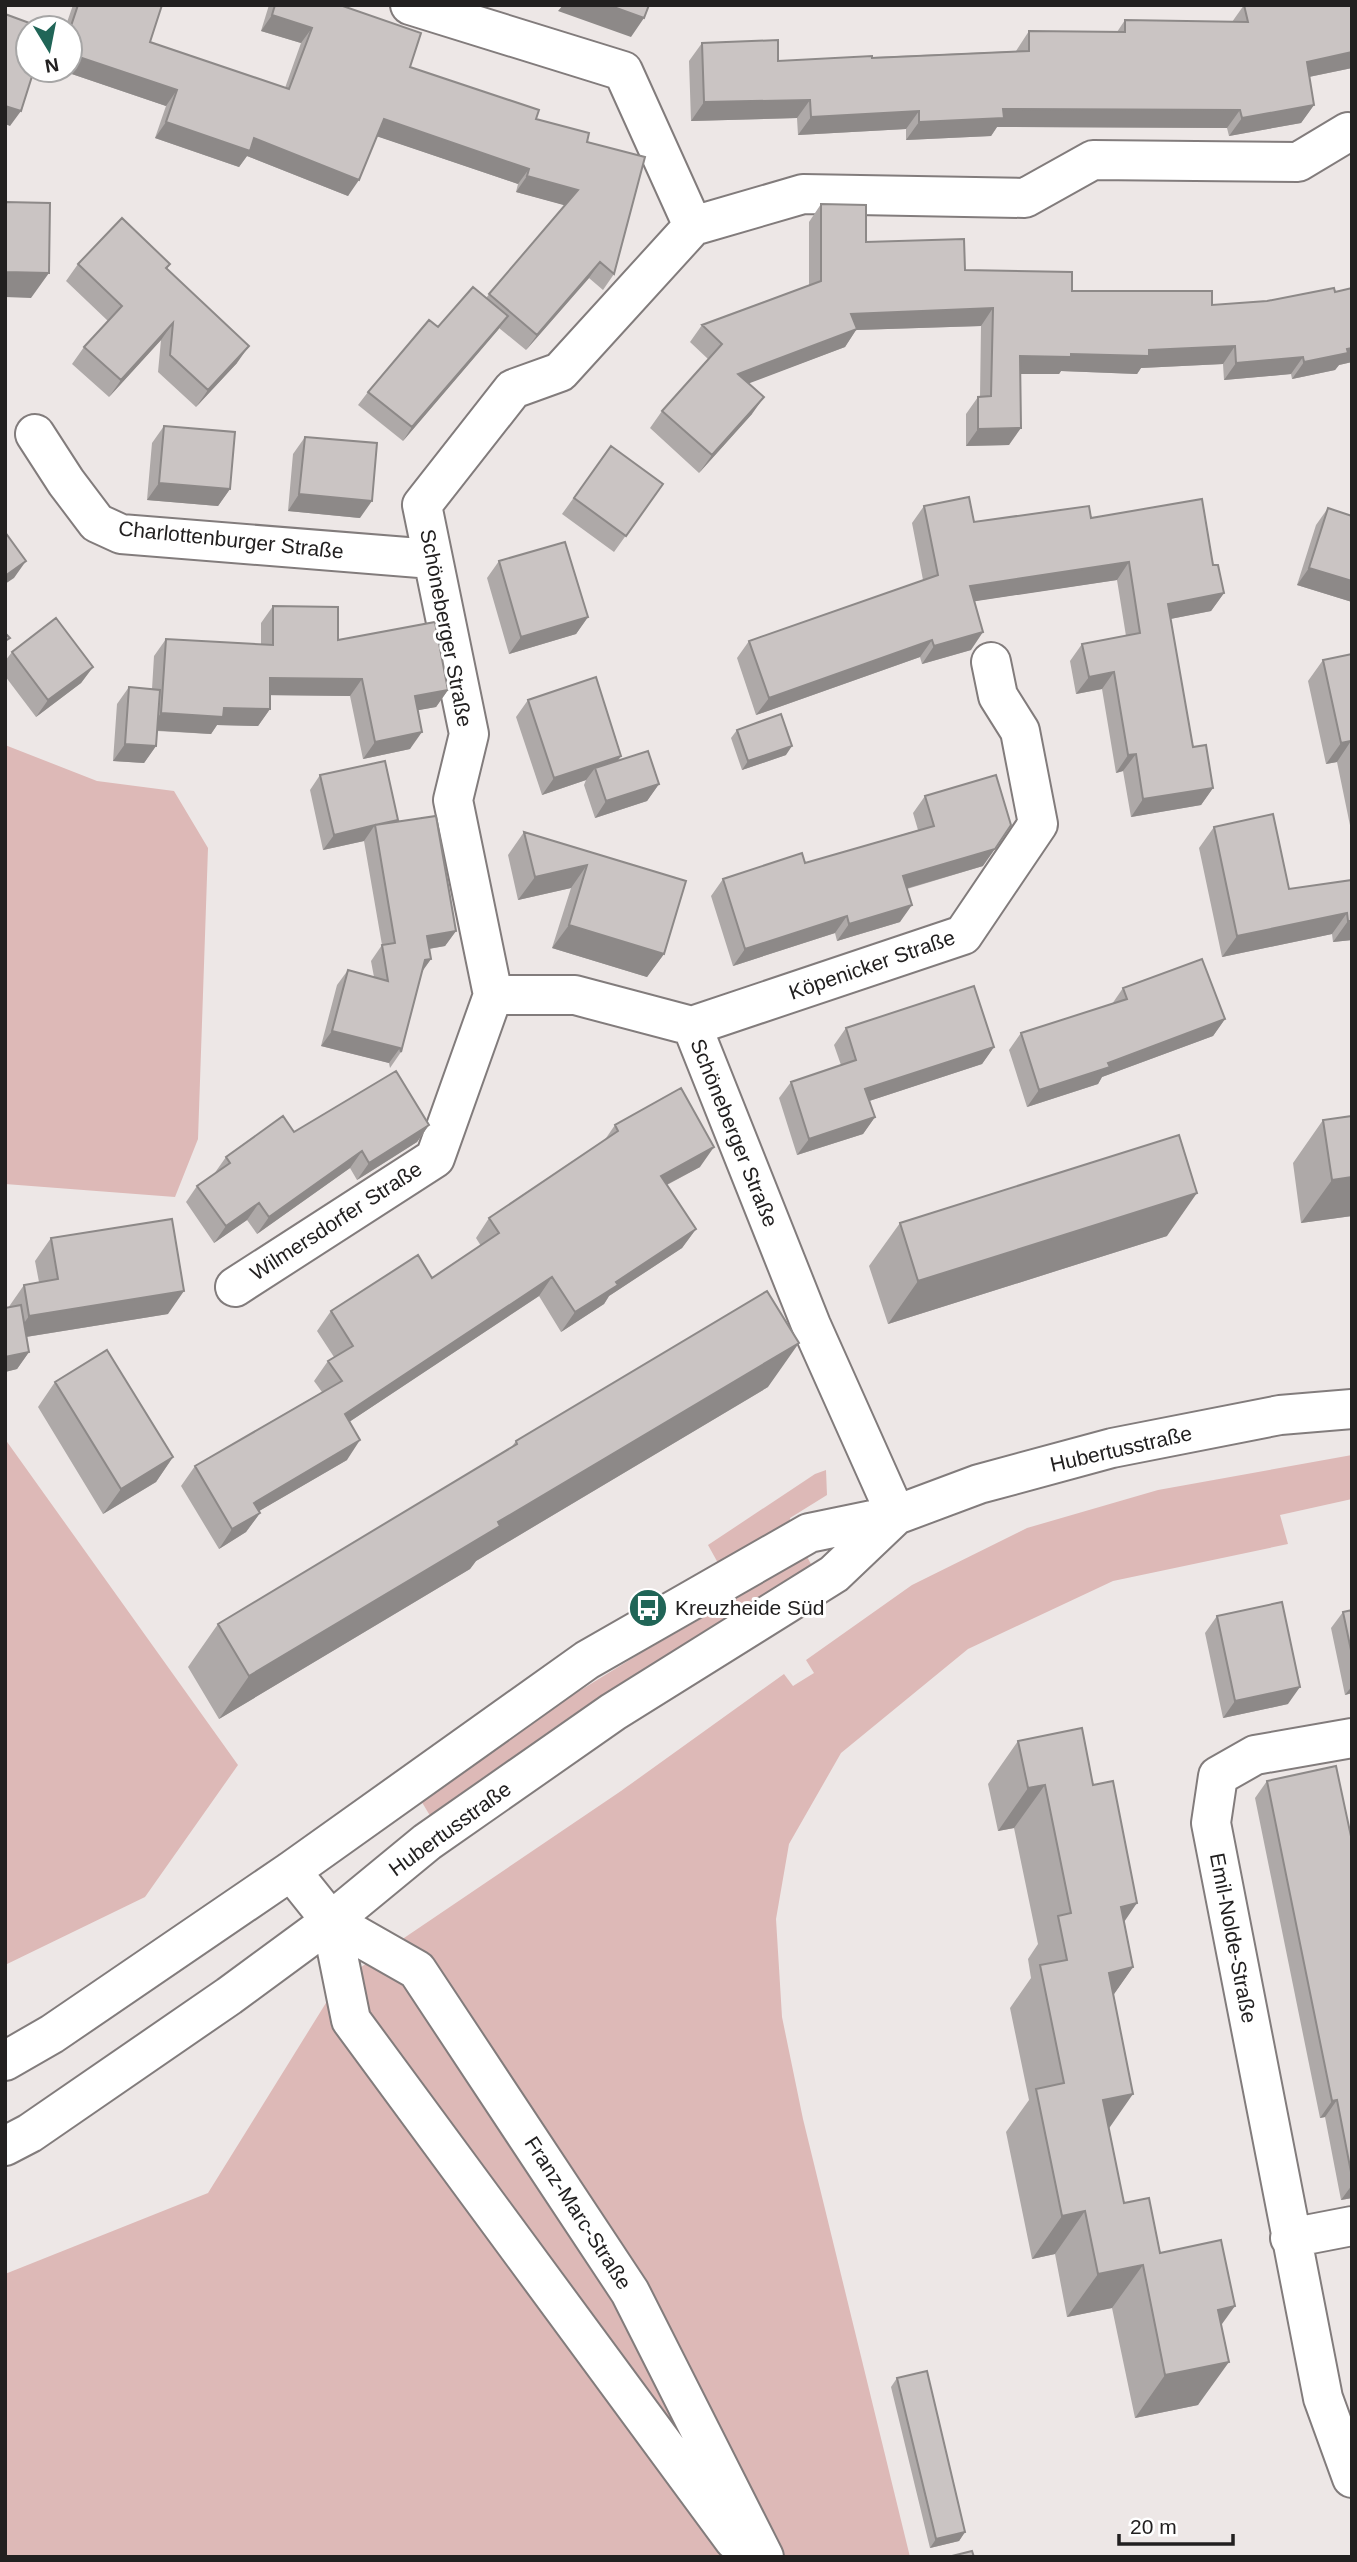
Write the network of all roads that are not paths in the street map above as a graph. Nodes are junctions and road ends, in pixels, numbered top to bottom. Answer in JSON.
{"nodes":[{"id":1,"x":410,"y":5,"type":"edge"},
{"id":2,"x":1348,"y":132,"type":"dead end"},
{"id":3,"x":693,"y":226,"type":"junction"},
{"id":4,"x":35,"y":435,"type":"dead end"},
{"id":5,"x":432,"y":559,"type":"junction"},
{"id":6,"x":991,"y":662,"type":"dead end"},
{"id":7,"x":493,"y":995,"type":"junction"},
{"id":8,"x":692,"y":1026,"type":"junction"},
{"id":9,"x":234,"y":1287,"type":"dead end"},
{"id":10,"x":1352,"y":1409,"type":"edge"},
{"id":11,"x":896,"y":1515,"type":"junction"},
{"id":12,"x":1352,"y":1738,"type":"edge"},
{"id":13,"x":291,"y":1871,"type":"junction"},
{"id":14,"x":331,"y":1921,"type":"junction"},
{"id":15,"x":5,"y":2061,"type":"edge"},
{"id":16,"x":5,"y":2146,"type":"edge"},
{"id":17,"x":1352,"y":2226,"type":"edge"},
{"id":18,"x":1290,"y":2238,"type":"junction"},
{"id":19,"x":1352,"y":2479,"type":"edge"},
{"id":20,"x":746,"y":2557,"type":"edge"},
{"id":21,"x":764,"y":2557,"type":"edge"}],
"edges":[{"from":1,"to":3,"type":"street"},
{"from":2,"to":3,"type":"street"},
{"from":3,"to":5,"type":"street","name":"Schöneberger Straße"},
{"from":4,"to":5,"type":"street","name":"Charlottenburger Straße"},
{"from":5,"to":7,"type":"street","name":"Schöneberger Straße"},
{"from":6,"to":8,"type":"street","name":"Köpenicker Straße"},
{"from":7,"to":8,"type":"street","name":"Schöneberger Straße"},
{"from":7,"to":9,"type":"street","name":"Wilmersdorfer Straße"},
{"from":8,"to":11,"type":"street","name":"Schöneberger Straße"},
{"from":10,"to":11,"type":"street","name":"Hubertusstraße"},
{"from":11,"to":13,"type":"street","name":"Hubertusstraße"},
{"from":11,"to":14,"type":"street","name":"Hubertusstraße"},
{"from":12,"to":18,"type":"street","name":"Emil-Nolde-Straße"},
{"from":13,"to":14,"type":"street","name":"Franz-Marc-Straße"},
{"from":13,"to":15,"type":"street","name":"Hubertusstraße"},
{"from":14,"to":16,"type":"street","name":"Hubertusstraße"},
{"from":14,"to":20,"type":"street","name":"Franz-Marc-Straße"},
{"from":14,"to":21,"type":"street","name":"Franz-Marc-Straße"},
{"from":17,"to":18,"type":"street"},
{"from":18,"to":19,"type":"street","name":"Emil-Nolde-Straße"}]}
